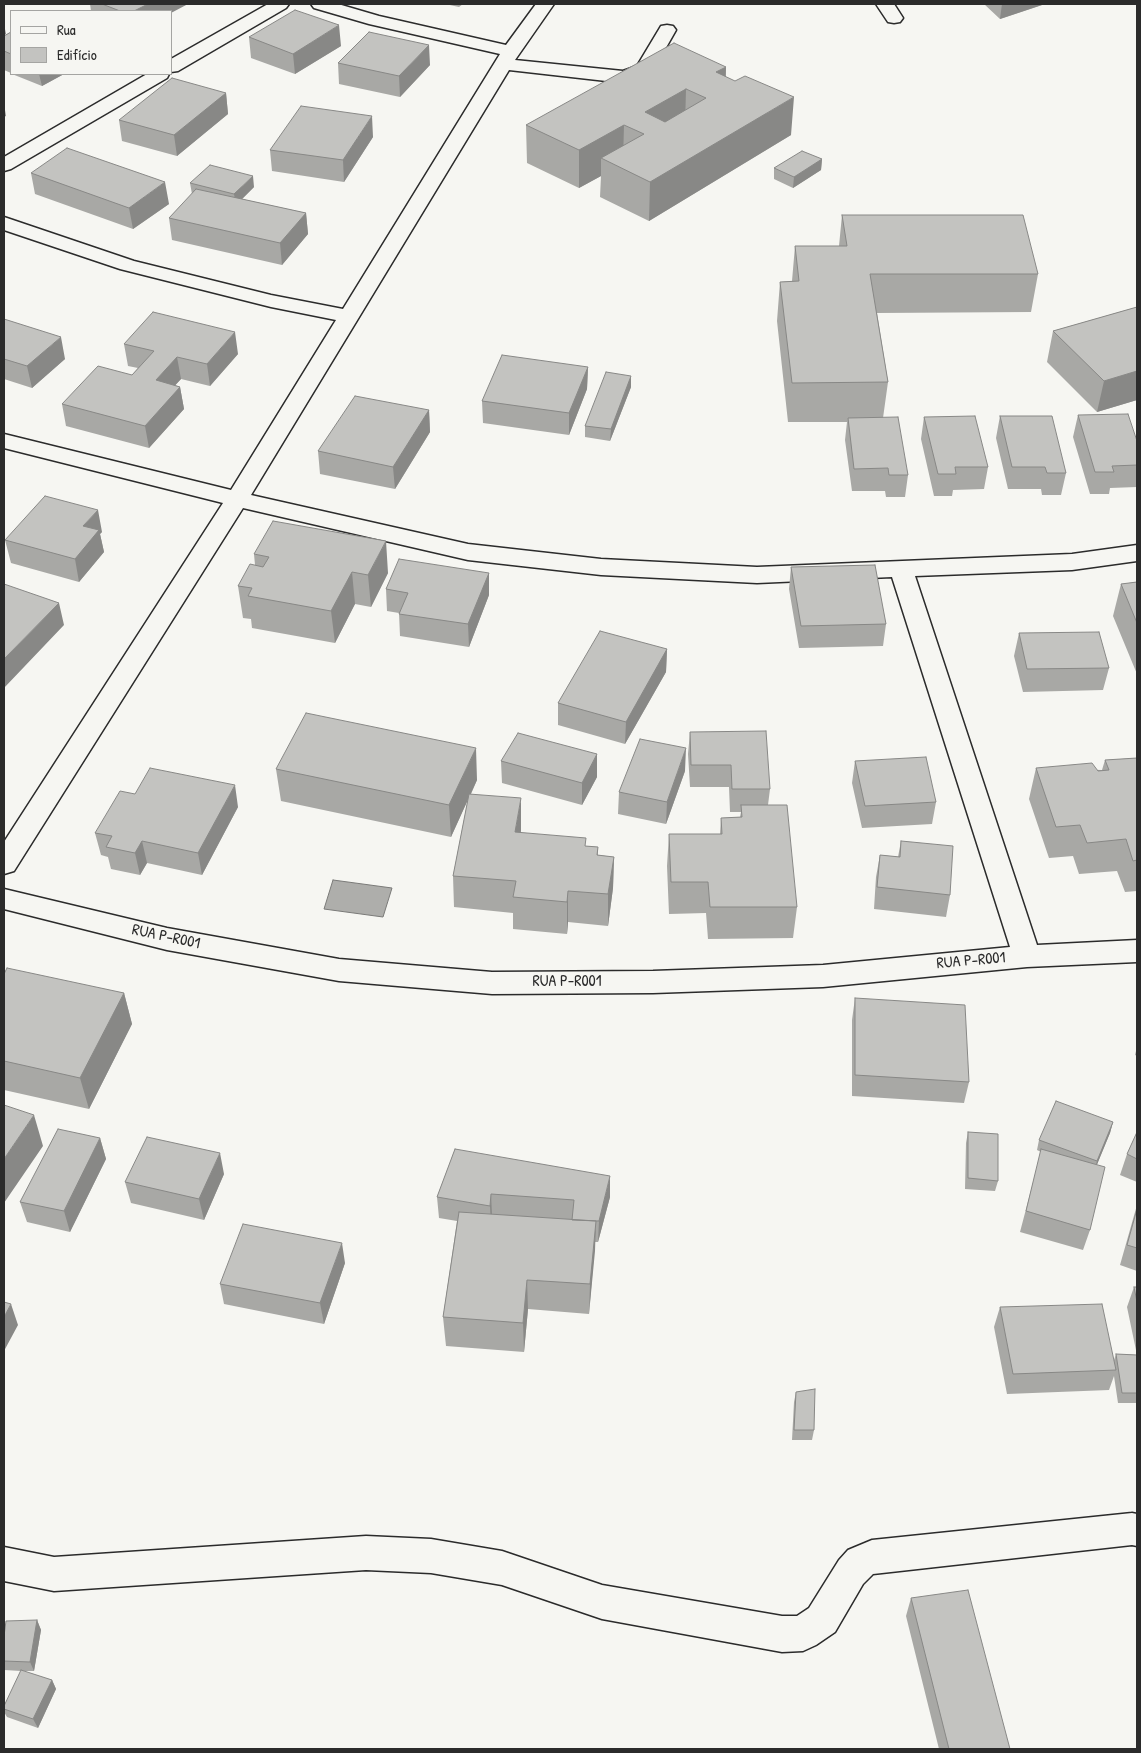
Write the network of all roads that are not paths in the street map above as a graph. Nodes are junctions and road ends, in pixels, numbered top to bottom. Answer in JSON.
{"nodes":[{"id":1,"x":280,"y":4,"type":"edge"},
{"id":2,"x":320,"y":4,"type":"edge"},
{"id":3,"x":545,"y":4,"type":"edge"},
{"id":4,"x":667,"y":30,"type":"dead end"},
{"id":5,"x":507,"y":57,"type":"junction"},
{"id":6,"x":172,"y":66,"type":"edge"},
{"id":7,"x":158,"y":75,"type":"edge"},
{"id":8,"x":4,"y":165,"type":"edge"},
{"id":9,"x":4,"y":223,"type":"edge"},
{"id":10,"x":348,"y":316,"type":"junction"},
{"id":11,"x":4,"y":441,"type":"edge"},
{"id":12,"x":237,"y":499,"type":"junction"},
{"id":13,"x":1137,"y":553,"type":"edge"},
{"id":14,"x":901,"y":569,"type":"junction"},
{"id":15,"x":4,"y":864,"type":"edge"},
{"id":16,"x":4,"y":899,"type":"edge"},
{"id":17,"x":1137,"y":951,"type":"edge"},
{"id":18,"x":1027,"y":956,"type":"junction"},
{"id":19,"x":1137,"y":1530,"type":"edge"},
{"id":20,"x":4,"y":1564,"type":"edge"}],
"edges":[{"from":1,"to":6,"type":"street"},
{"from":2,"to":5,"type":"street"},
{"from":3,"to":5,"type":"street"},
{"from":4,"to":5,"type":"street"},
{"from":5,"to":10,"type":"street"},
{"from":7,"to":8,"type":"street"},
{"from":9,"to":10,"type":"street"},
{"from":10,"to":12,"type":"street"},
{"from":11,"to":12,"type":"street"},
{"from":12,"to":14,"type":"street"},
{"from":12,"to":15,"type":"street"},
{"from":13,"to":14,"type":"street"},
{"from":14,"to":18,"type":"street"},
{"from":16,"to":18,"type":"street","name":"RUA P-R001"},
{"from":17,"to":18,"type":"street","name":"RUA P-R001"},
{"from":19,"to":20,"type":"street"}]}
